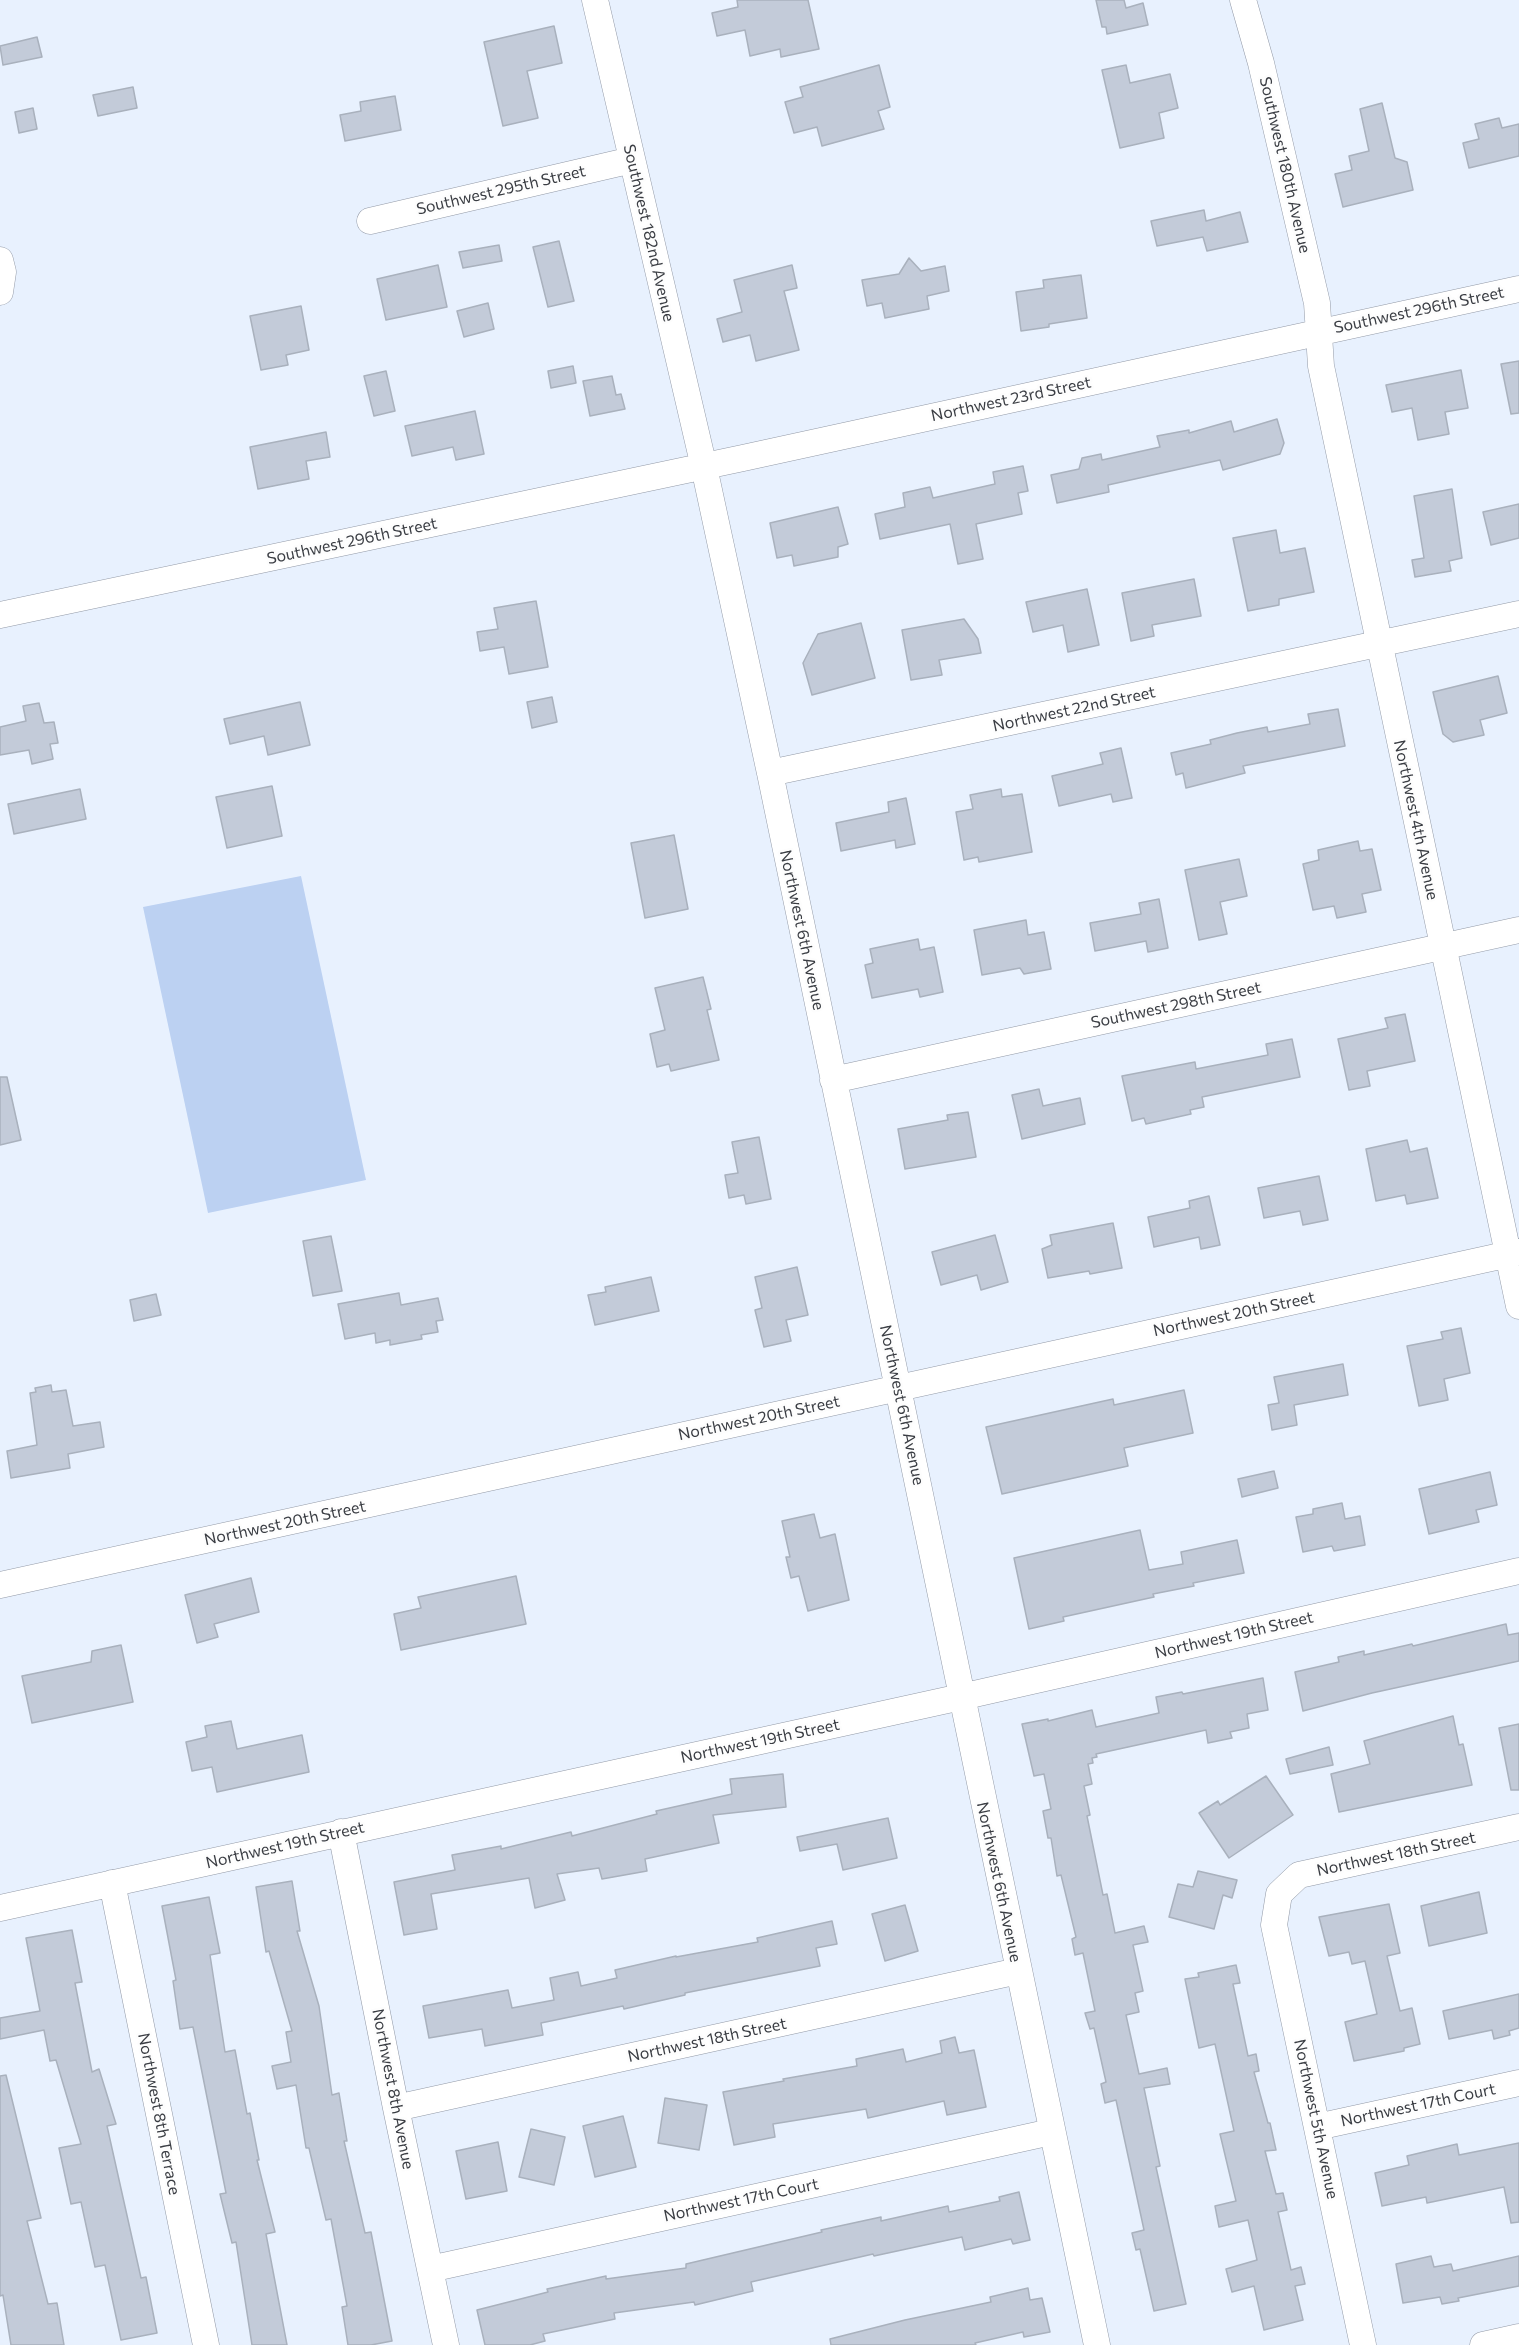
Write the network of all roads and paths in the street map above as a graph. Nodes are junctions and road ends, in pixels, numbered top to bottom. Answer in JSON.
{"nodes":[{"id":1,"x":595,"y":0,"type":"edge"},
{"id":2,"x":1243,"y":0,"type":"edge"},
{"id":3,"x":632,"y":160,"type":"junction"},
{"id":4,"x":370,"y":220,"type":"dead end"},
{"id":5,"x":0,"y":260,"type":"edge"},
{"id":6,"x":1519,"y":289,"type":"edge"},
{"id":7,"x":0,"y":292,"type":"edge"},
{"id":8,"x":1319,"y":332,"type":"junction"},
{"id":9,"x":704,"y":467,"type":"junction"},
{"id":10,"x":1519,"y":614,"type":"edge"},
{"id":11,"x":0,"y":615,"type":"edge"},
{"id":12,"x":1379,"y":644,"type":"junction"},
{"id":13,"x":770,"y":773,"type":"junction"},
{"id":14,"x":1519,"y":930,"type":"edge"},
{"id":15,"x":1442,"y":947,"type":"junction"},
{"id":16,"x":833,"y":1080,"type":"junction"},
{"id":17,"x":1513,"y":1253,"type":"edge"},
{"id":18,"x":1519,"y":1306,"type":"edge"},
{"id":19,"x":899,"y":1388,"type":"junction"},
{"id":20,"x":1519,"y":1571,"type":"edge"},
{"id":21,"x":0,"y":1585,"type":"edge"},
{"id":22,"x":961,"y":1697,"type":"junction"},
{"id":23,"x":1519,"y":1827,"type":"edge"},
{"id":24,"x":341,"y":1832,"type":"junction"},
{"id":25,"x":112,"y":1883,"type":"junction"},
{"id":26,"x":1279,"y":1894,"type":"joint"},
{"id":27,"x":0,"y":1908,"type":"edge"},
{"id":28,"x":1018,"y":1971,"type":"junction"},
{"id":29,"x":1519,"y":2083,"type":"edge"},
{"id":30,"x":396,"y":2108,"type":"junction"},
{"id":31,"x":1317,"y":2127,"type":"junction"},
{"id":32,"x":1052,"y":2132,"type":"junction"},
{"id":33,"x":430,"y":2269,"type":"junction"},
{"id":34,"x":1519,"y":2337,"type":"edge"},
{"id":35,"x":206,"y":2345,"type":"edge"},
{"id":36,"x":446,"y":2345,"type":"edge"},
{"id":37,"x":1097,"y":2345,"type":"edge"},
{"id":38,"x":1363,"y":2345,"type":"edge"},
{"id":39,"x":1483,"y":2345,"type":"edge"}],
"edges":[{"from":1,"to":3,"type":"street","name":"Southwest 182nd Avenue"},
{"from":2,"to":8,"type":"street","name":"Southwest 180th Avenue"},
{"from":3,"to":4,"type":"street","name":"Southwest 295th Street"},
{"from":3,"to":9,"type":"street","name":"Southwest 182nd Avenue"},
{"from":5,"to":7,"type":"street"},
{"from":6,"to":8,"type":"street","name":"Southwest 296th Street"},
{"from":8,"to":9,"type":"street","name":"Northwest 23rd Street"},
{"from":8,"to":12,"type":"street","name":"Northwest 4th Avenue"},
{"from":9,"to":11,"type":"street","name":"Southwest 296th Street"},
{"from":9,"to":13,"type":"street","name":"Northwest 6th Avenue"},
{"from":10,"to":12,"type":"street","name":"Northwest 22nd Street"},
{"from":12,"to":13,"type":"street","name":"Northwest 22nd Street"},
{"from":12,"to":15,"type":"street","name":"Northwest 4th Avenue"},
{"from":13,"to":16,"type":"street","name":"Northwest 6th Avenue"},
{"from":14,"to":15,"type":"street","name":"Southwest 298th Street"},
{"from":15,"to":16,"type":"street","name":"Southwest 298th Street"},
{"from":15,"to":17,"type":"street","name":"Northwest 4th Avenue"},
{"from":16,"to":19,"type":"street","name":"Northwest 6th Avenue"},
{"from":17,"to":18,"type":"street","name":"Northwest 4th Avenue"},
{"from":17,"to":19,"type":"street","name":"Northwest 20th Street"},
{"from":19,"to":21,"type":"street","name":"Northwest 20th Street"},
{"from":19,"to":22,"type":"street","name":"Northwest 6th Avenue"},
{"from":20,"to":22,"type":"street","name":"Northwest 19th Street"},
{"from":22,"to":24,"type":"street","name":"Northwest 19th Street"},
{"from":22,"to":28,"type":"street","name":"Northwest 6th Avenue"},
{"from":23,"to":26,"type":"street","name":"Northwest 18th Street"},
{"from":24,"to":25,"type":"street","name":"Northwest 19th Street"},
{"from":24,"to":30,"type":"street","name":"Northwest 8th Avenue"},
{"from":25,"to":27,"type":"street","name":"Northwest 19th Street"},
{"from":25,"to":35,"type":"street","name":"Northwest 8th Terrace"},
{"from":26,"to":31,"type":"street","name":"Northwest 5th Avenue"},
{"from":28,"to":30,"type":"street","name":"Northwest 18th Street"},
{"from":28,"to":32,"type":"street","name":"Northwest 6th Avenue"},
{"from":29,"to":31,"type":"street","name":"Northwest 17th Court"},
{"from":30,"to":33,"type":"street","name":"Northwest 8th Avenue"},
{"from":31,"to":38,"type":"street","name":"Northwest 5th Avenue"},
{"from":32,"to":33,"type":"street","name":"Northwest 17th Court"},
{"from":32,"to":37,"type":"street","name":"Northwest 6th Avenue"},
{"from":33,"to":36,"type":"street","name":"Northwest 8th Avenue"},
{"from":34,"to":39,"type":"street"}]}
